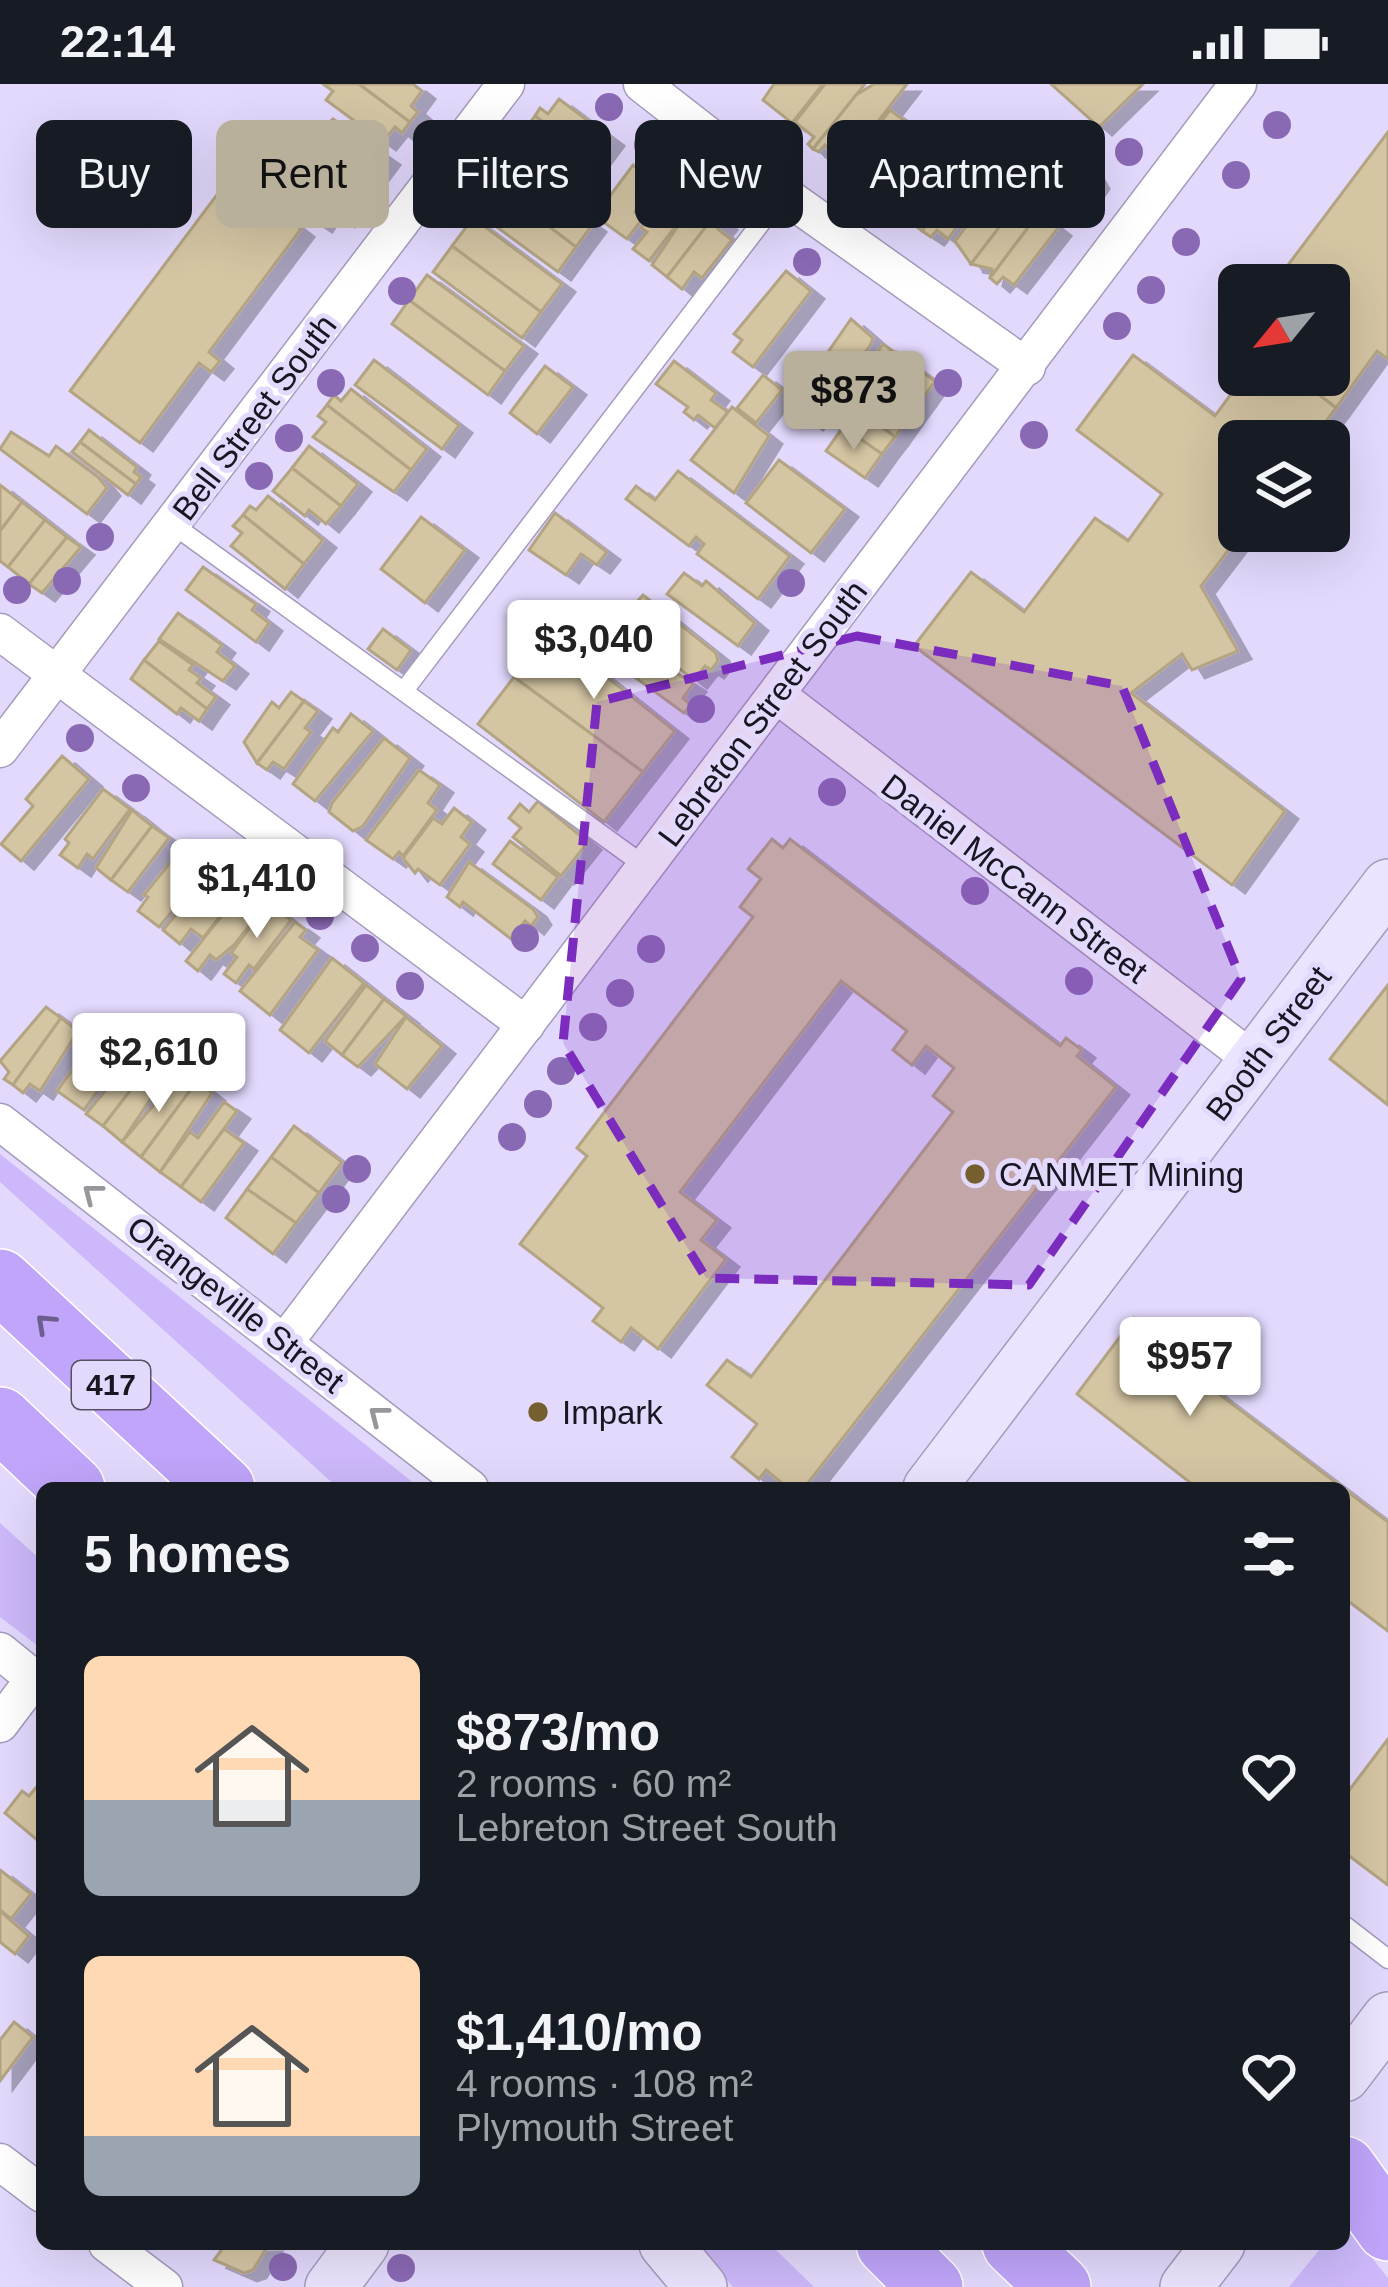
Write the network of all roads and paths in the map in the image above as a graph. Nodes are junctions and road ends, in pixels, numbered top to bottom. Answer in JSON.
{"nodes":[{"id":1,"x":506,"y":84,"type":"edge"},
{"id":2,"x":642,"y":84,"type":"edge"},
{"id":3,"x":1238,"y":84,"type":"edge"},
{"id":4,"x":688,"y":120,"type":"edge"},
{"id":5,"x":803,"y":208,"type":"edge"},
{"id":6,"x":757,"y":228,"type":"edge"},
{"id":7,"x":1027,"y":367,"type":"junction"},
{"id":8,"x":172,"y":524,"type":"junction"},
{"id":9,"x":0,"y":632,"type":"edge"},
{"id":10,"x":56,"y":673,"type":"junction"},
{"id":11,"x":406,"y":688,"type":"junction"},
{"id":12,"x":777,"y":695,"type":"junction"},
{"id":13,"x":0,"y":748,"type":"edge"},
{"id":14,"x":645,"y":866,"type":"junction"},
{"id":15,"x":1388,"y":885,"type":"edge"},
{"id":16,"x":526,"y":1025,"type":"junction"},
{"id":17,"x":1254,"y":1060,"type":"junction"},
{"id":18,"x":0,"y":1122,"type":"edge"},
{"id":19,"x":0,"y":1281,"type":"edge"},
{"id":20,"x":285,"y":1342,"type":"junction"},
{"id":21,"x":0,"y":1419,"type":"edge"},
{"id":22,"x":0,"y":1471,"type":"edge"},
{"id":23,"x":67,"y":1482,"type":"edge"},
{"id":24,"x":217,"y":1482,"type":"edge"},
{"id":25,"x":462,"y":1482,"type":"edge"},
{"id":26,"x":934,"y":1482,"type":"edge"},
{"id":27,"x":36,"y":1498,"type":"edge"},
{"id":28,"x":0,"y":1651,"type":"edge"},
{"id":29,"x":36,"y":1680,"type":"edge"},
{"id":30,"x":36,"y":1684,"type":"edge"},
{"id":31,"x":0,"y":1724,"type":"edge"},
{"id":32,"x":1350,"y":1930,"type":"edge"},
{"id":33,"x":1388,"y":1959,"type":"edge"},
{"id":34,"x":1388,"y":2018,"type":"edge"},
{"id":35,"x":1350,"y":2068,"type":"edge"},
{"id":36,"x":0,"y":2162,"type":"edge"},
{"id":37,"x":1350,"y":2176,"type":"edge"},
{"id":38,"x":36,"y":2189,"type":"edge"},
{"id":39,"x":1388,"y":2229,"type":"edge"},
{"id":40,"x":115,"y":2250,"type":"edge"},
{"id":41,"x":359,"y":2250,"type":"edge"},
{"id":42,"x":669,"y":2250,"type":"edge"},
{"id":43,"x":894,"y":2250,"type":"edge"},
{"id":44,"x":1020,"y":2250,"type":"edge"},
{"id":45,"x":1214,"y":2250,"type":"edge"},
{"id":46,"x":164,"y":2287,"type":"edge"},
{"id":47,"x":332,"y":2287,"type":"edge"},
{"id":48,"x":701,"y":2287,"type":"edge"},
{"id":49,"x":931,"y":2287,"type":"edge"},
{"id":50,"x":1058,"y":2287,"type":"edge"},
{"id":51,"x":1186,"y":2287,"type":"edge"}],
"edges":[{"from":1,"to":8,"type":"street","name":"Bell Street South"},
{"from":2,"to":4,"type":"street"},
{"from":3,"to":7,"type":"street","name":"Lebreton Street South"},
{"from":5,"to":7,"type":"street"},
{"from":6,"to":11,"type":"lane"},
{"from":7,"to":12,"type":"street","name":"Lebreton Street South"},
{"from":8,"to":10,"type":"street","name":"Bell Street South"},
{"from":8,"to":11,"type":"lane"},
{"from":9,"to":10,"type":"street"},
{"from":10,"to":13,"type":"street","name":"Bell Street South"},
{"from":10,"to":16,"type":"street"},
{"from":11,"to":14,"type":"lane"},
{"from":12,"to":14,"type":"street","name":"Lebreton Street South"},
{"from":12,"to":17,"type":"street","name":"Daniel McCann Street"},
{"from":14,"to":16,"type":"street","name":"Lebreton Street South"},
{"from":15,"to":17,"type":"main road","name":"Booth Street"},
{"from":16,"to":20,"type":"street","name":"Lebreton Street South"},
{"from":17,"to":26,"type":"main road","name":"Booth Street"},
{"from":20,"to":18,"type":"street","name":"Orangeville Street","one_way":true},
{"from":24,"to":19,"type":"highway","number":"417","one_way":true},
{"from":25,"to":20,"type":"street","name":"Orangeville Street","one_way":true},
{"from":21,"to":23,"type":"highway"},
{"from":22,"to":27,"type":"highway"},
{"from":28,"to":29,"type":"street"},
{"from":30,"to":31,"type":"street"},
{"from":32,"to":33,"type":"lane"},
{"from":34,"to":35,"type":"main road"},
{"from":36,"to":38,"type":"street"},
{"from":37,"to":39,"type":"highway"},
{"from":40,"to":46,"type":"street"},
{"from":41,"to":47,"type":"main road"},
{"from":42,"to":48,"type":"main road"},
{"from":43,"to":49,"type":"highway"},
{"from":44,"to":50,"type":"highway"},
{"from":45,"to":51,"type":"main road"}]}
